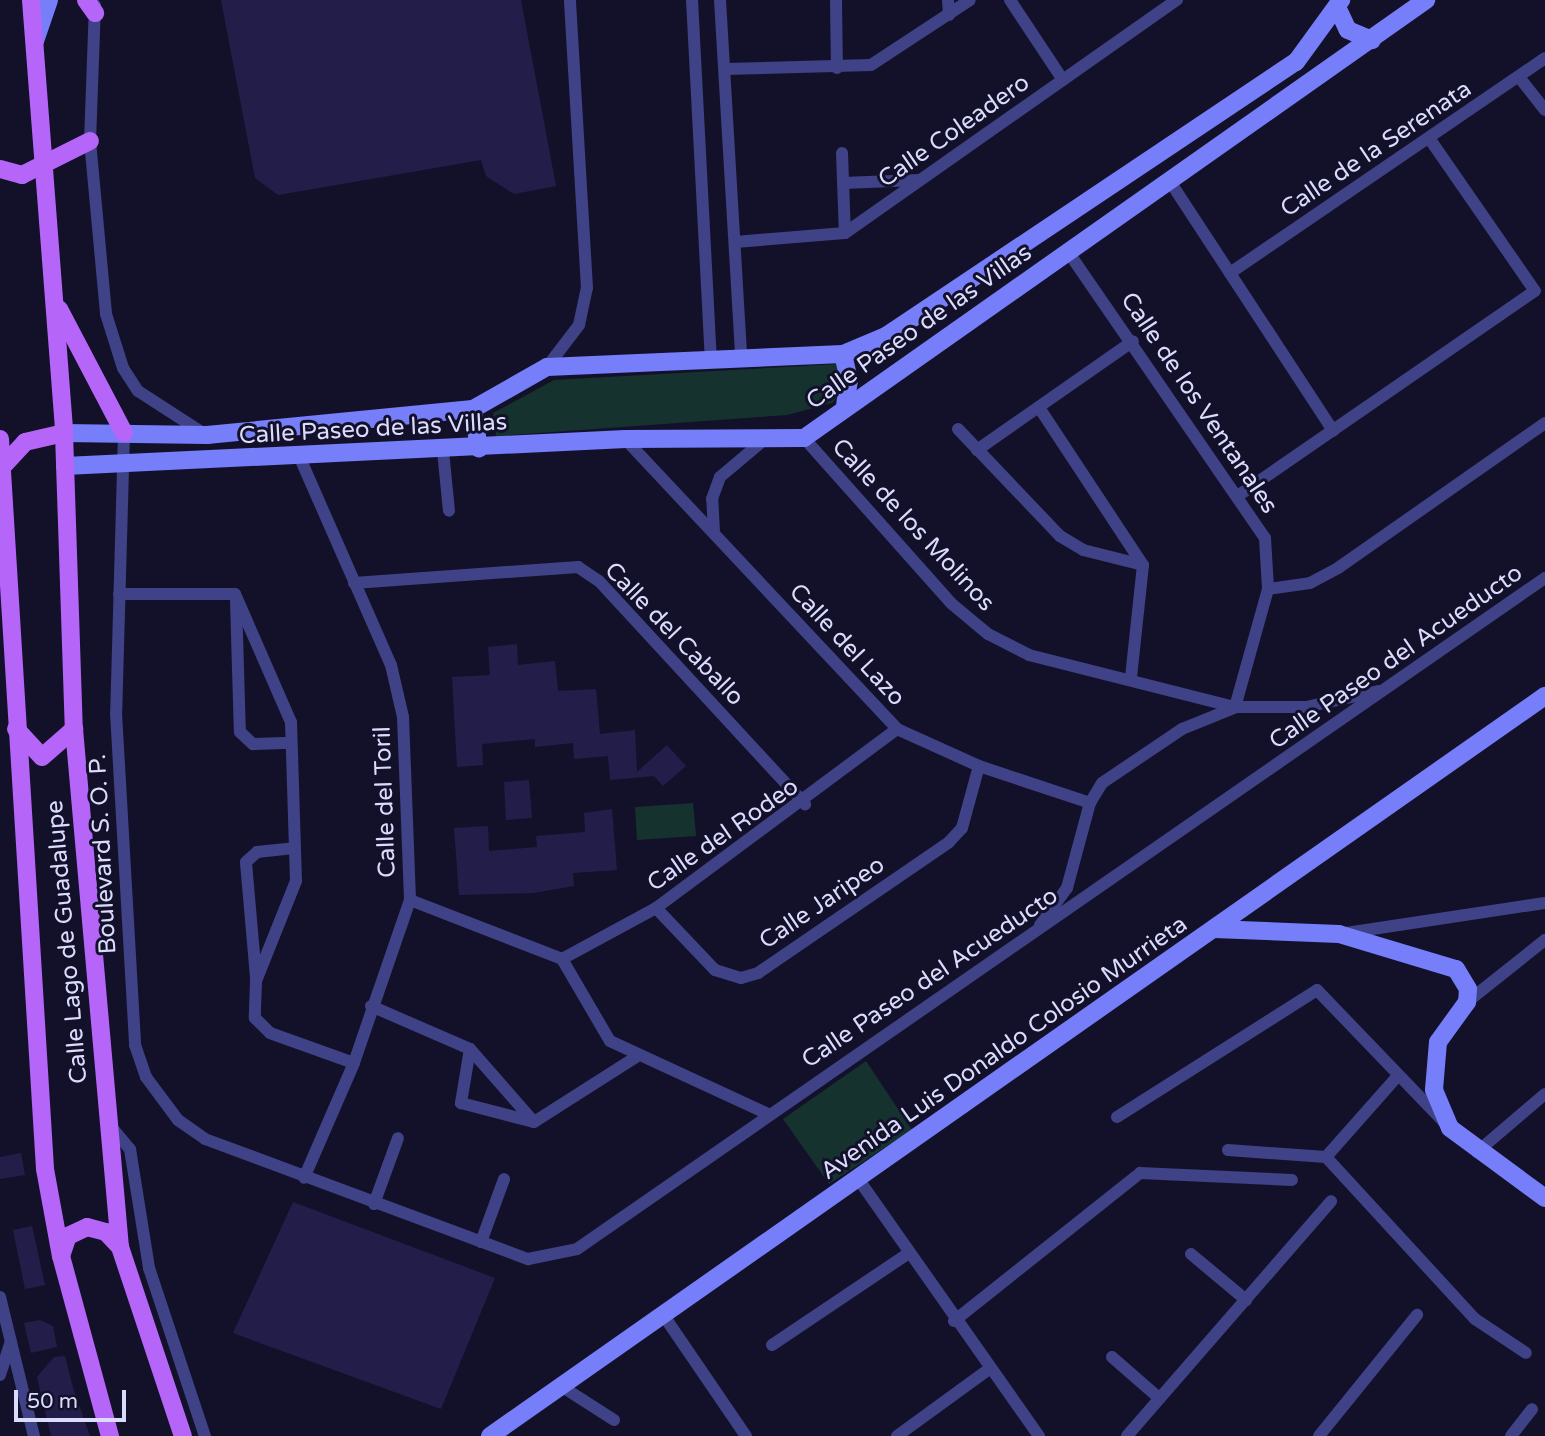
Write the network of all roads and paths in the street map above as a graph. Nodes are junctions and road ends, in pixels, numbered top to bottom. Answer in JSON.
{"nodes":[{"id":1,"x":31,"y":0,"type":"edge"},
{"id":2,"x":50,"y":0,"type":"edge"},
{"id":3,"x":570,"y":0,"type":"edge"},
{"id":4,"x":692,"y":0,"type":"edge"},
{"id":5,"x":720,"y":0,"type":"edge"},
{"id":6,"x":836,"y":0,"type":"edge"},
{"id":7,"x":948,"y":0,"type":"edge"},
{"id":8,"x":971,"y":0,"type":"edge"},
{"id":9,"x":1010,"y":0,"type":"edge"},
{"id":10,"x":1177,"y":0,"type":"edge"},
{"id":11,"x":1426,"y":0,"type":"edge"},
{"id":12,"x":92,"y":4,"type":"edge"},
{"id":13,"x":1339,"y":4,"type":"edge"},
{"id":14,"x":948,"y":15,"type":"junction"},
{"id":15,"x":1372,"y":40,"type":"junction"},
{"id":16,"x":35,"y":41,"type":"junction"},
{"id":17,"x":1545,"y":58,"type":"edge"},
{"id":18,"x":837,"y":68,"type":"junction"},
{"id":19,"x":731,"y":69,"type":"junction"},
{"id":20,"x":1519,"y":77,"type":"junction"},
{"id":21,"x":1063,"y":80,"type":"junction"},
{"id":22,"x":1545,"y":110,"type":"edge"},
{"id":23,"x":1429,"y":138,"type":"junction"},
{"id":24,"x":90,"y":141,"type":"junction"},
{"id":25,"x":842,"y":153,"type":"dead end"},
{"id":26,"x":44,"y":165,"type":"junction"},
{"id":27,"x":0,"y":169,"type":"edge"},
{"id":28,"x":920,"y":180,"type":"junction"},
{"id":29,"x":843,"y":183,"type":"junction"},
{"id":30,"x":1171,"y":183,"type":"junction"},
{"id":31,"x":845,"y":233,"type":"junction"},
{"id":32,"x":735,"y":242,"type":"junction"},
{"id":33,"x":1069,"y":253,"type":"junction"},
{"id":34,"x":1230,"y":273,"type":"junction"},
{"id":35,"x":1540,"y":293,"type":"edge"},
{"id":36,"x":56,"y":302,"type":"junction"},
{"id":37,"x":1133,"y":341,"type":"junction"},
{"id":38,"x":843,"y":355,"type":"junction"},
{"id":39,"x":711,"y":358,"type":"junction"},
{"id":40,"x":741,"y":358,"type":"junction"},
{"id":41,"x":547,"y":367,"type":"junction"},
{"id":42,"x":845,"y":404,"type":"junction"},
{"id":43,"x":473,"y":409,"type":"junction"},
{"id":44,"x":1040,"y":409,"type":"junction"},
{"id":45,"x":1545,"y":423,"type":"edge"},
{"id":46,"x":958,"y":429,"type":"dead end"},
{"id":47,"x":1333,"y":431,"type":"junction"},
{"id":48,"x":64,"y":433,"type":"junction"},
{"id":49,"x":124,"y":433,"type":"junction"},
{"id":50,"x":206,"y":435,"type":"junction"},
{"id":51,"x":769,"y":437,"type":"junction"},
{"id":52,"x":804,"y":438,"type":"junction"},
{"id":53,"x":0,"y":439,"type":"edge"},
{"id":54,"x":625,"y":439,"type":"junction"},
{"id":55,"x":479,"y":449,"type":"junction"},
{"id":56,"x":977,"y":450,"type":"junction"},
{"id":57,"x":443,"y":451,"type":"junction"},
{"id":58,"x":300,"y":458,"type":"junction"},
{"id":59,"x":209,"y":463,"type":"junction"},
{"id":60,"x":2,"y":467,"type":"junction"},
{"id":61,"x":65,"y":467,"type":"junction"},
{"id":62,"x":124,"y":467,"type":"junction"},
{"id":63,"x":1240,"y":495,"type":"junction"},
{"id":64,"x":449,"y":511,"type":"dead end"},
{"id":65,"x":714,"y":532,"type":"junction"},
{"id":66,"x":1143,"y":565,"type":"junction"},
{"id":67,"x":1545,"y":578,"type":"edge"},
{"id":68,"x":354,"y":583,"type":"junction"},
{"id":69,"x":1268,"y":589,"type":"junction"},
{"id":70,"x":119,"y":594,"type":"junction"},
{"id":71,"x":236,"y":594,"type":"junction"},
{"id":72,"x":1132,"y":678,"type":"junction"},
{"id":73,"x":1390,"y":688,"type":"junction"},
{"id":74,"x":1545,"y":696,"type":"edge"},
{"id":75,"x":1348,"y":699,"type":"junction"},
{"id":76,"x":1235,"y":707,"type":"junction"},
{"id":77,"x":1352,"y":714,"type":"junction"},
{"id":78,"x":15,"y":726,"type":"junction"},
{"id":79,"x":74,"y":729,"type":"junction"},
{"id":80,"x":897,"y":729,"type":"junction"},
{"id":81,"x":291,"y":743,"type":"junction"},
{"id":82,"x":979,"y":766,"type":"junction"},
{"id":83,"x":1090,"y":803,"type":"junction"},
{"id":84,"x":805,"y":804,"type":"junction"},
{"id":85,"x":294,"y":848,"type":"junction"},
{"id":86,"x":410,"y":900,"type":"junction"},
{"id":87,"x":1545,"y":903,"type":"edge"},
{"id":88,"x":656,"y":908,"type":"junction"},
{"id":89,"x":1215,"y":929,"type":"junction"},
{"id":90,"x":1036,"y":932,"type":"junction"},
{"id":91,"x":1339,"y":934,"type":"junction"},
{"id":92,"x":1545,"y":940,"type":"edge"},
{"id":93,"x":562,"y":959,"type":"junction"},
{"id":94,"x":256,"y":981,"type":"junction"},
{"id":95,"x":1467,"y":1002,"type":"junction"},
{"id":96,"x":371,"y":1006,"type":"junction"},
{"id":97,"x":470,"y":1049,"type":"junction"},
{"id":98,"x":636,"y":1057,"type":"junction"},
{"id":99,"x":354,"y":1063,"type":"junction"},
{"id":100,"x":1396,"y":1078,"type":"junction"},
{"id":101,"x":1545,"y":1094,"type":"edge"},
{"id":102,"x":768,"y":1114,"type":"junction"},
{"id":103,"x":1117,"y":1117,"type":"dead end"},
{"id":104,"x":534,"y":1122,"type":"junction"},
{"id":105,"x":108,"y":1123,"type":"junction"},
{"id":106,"x":1450,"y":1128,"type":"junction"},
{"id":107,"x":398,"y":1138,"type":"dead end"},
{"id":108,"x":1228,"y":1150,"type":"dead end"},
{"id":109,"x":1477,"y":1152,"type":"junction"},
{"id":110,"x":1326,"y":1157,"type":"junction"},
{"id":111,"x":303,"y":1178,"type":"junction"},
{"id":112,"x":504,"y":1179,"type":"dead end"},
{"id":113,"x":859,"y":1180,"type":"junction"},
{"id":114,"x":1292,"y":1180,"type":"dead end"},
{"id":115,"x":1545,"y":1198,"type":"edge"},
{"id":116,"x":1331,"y":1201,"type":"dead end"},
{"id":117,"x":374,"y":1203,"type":"junction"},
{"id":118,"x":481,"y":1242,"type":"junction"},
{"id":119,"x":120,"y":1247,"type":"junction"},
{"id":120,"x":1191,"y":1254,"type":"dead end"},
{"id":121,"x":906,"y":1255,"type":"junction"},
{"id":122,"x":61,"y":1256,"type":"junction"},
{"id":123,"x":0,"y":1297,"type":"edge"},
{"id":124,"x":1246,"y":1300,"type":"junction"},
{"id":125,"x":663,"y":1313,"type":"junction"},
{"id":126,"x":1417,"y":1315,"type":"dead end"},
{"id":127,"x":2,"y":1317,"type":"edge"},
{"id":128,"x":954,"y":1321,"type":"junction"},
{"id":129,"x":11,"y":1342,"type":"junction"},
{"id":130,"x":772,"y":1345,"type":"dead end"},
{"id":131,"x":1526,"y":1353,"type":"dead end"},
{"id":132,"x":1112,"y":1357,"type":"dead end"},
{"id":133,"x":988,"y":1370,"type":"junction"},
{"id":134,"x":0,"y":1375,"type":"edge"},
{"id":135,"x":561,"y":1386,"type":"junction"},
{"id":136,"x":1159,"y":1398,"type":"junction"},
{"id":137,"x":1532,"y":1409,"type":"dead end"},
{"id":138,"x":614,"y":1420,"type":"dead end"},
{"id":139,"x":34,"y":1436,"type":"edge"},
{"id":140,"x":110,"y":1436,"type":"edge"},
{"id":141,"x":183,"y":1436,"type":"edge"},
{"id":142,"x":205,"y":1436,"type":"edge"},
{"id":143,"x":490,"y":1436,"type":"edge"},
{"id":144,"x":746,"y":1436,"type":"edge"},
{"id":145,"x":897,"y":1436,"type":"edge"},
{"id":146,"x":1040,"y":1436,"type":"edge"},
{"id":147,"x":1127,"y":1436,"type":"edge"},
{"id":148,"x":1319,"y":1436,"type":"edge"},
{"id":149,"x":1511,"y":1436,"type":"edge"}],
"edges":[{"from":1,"to":16,"type":"main road","name":"Calle Lago de Guadalupe"},
{"from":2,"to":16,"type":"street"},
{"from":3,"to":41,"type":"street"},
{"from":4,"to":39,"type":"street"},
{"from":5,"to":19,"type":"street"},
{"from":6,"to":18,"type":"street"},
{"from":7,"to":14,"type":"street"},
{"from":8,"to":14,"type":"street"},
{"from":9,"to":21,"type":"street"},
{"from":10,"to":21,"type":"street","name":"Calle Coleadero"},
{"from":11,"to":15,"type":"street","name":"Calle Paseo de las Villas"},
{"from":12,"to":24,"type":"street"},
{"from":13,"to":15,"type":"street"},
{"from":13,"to":38,"type":"street","name":"Calle Paseo de las Villas"},
{"from":14,"to":18,"type":"street"},
{"from":15,"to":30,"type":"street","name":"Calle Paseo de las Villas"},
{"from":16,"to":26,"type":"main road","name":"Calle Lago de Guadalupe"},
{"from":17,"to":20,"type":"street","name":"Calle de la Serenata"},
{"from":18,"to":19,"type":"street"},
{"from":19,"to":32,"type":"street"},
{"from":20,"to":22,"type":"street"},
{"from":20,"to":23,"type":"street","name":"Calle de la Serenata"},
{"from":21,"to":28,"type":"street","name":"Calle Coleadero"},
{"from":23,"to":34,"type":"street","name":"Calle de la Serenata"},
{"from":23,"to":35,"type":"street"},
{"from":24,"to":26,"type":"main road"},
{"from":24,"to":50,"type":"street"},
{"from":25,"to":29,"type":"street"},
{"from":26,"to":27,"type":"main road"},
{"from":26,"to":36,"type":"main road","name":"Calle Lago de Guadalupe"},
{"from":28,"to":29,"type":"street"},
{"from":28,"to":31,"type":"street","name":"Calle Coleadero"},
{"from":29,"to":31,"type":"street"},
{"from":30,"to":33,"type":"street","name":"Calle Paseo de las Villas"},
{"from":30,"to":34,"type":"street"},
{"from":31,"to":32,"type":"street"},
{"from":32,"to":40,"type":"street"},
{"from":33,"to":37,"type":"street","name":"Calle de los Ventanales"},
{"from":33,"to":42,"type":"street","name":"Calle Paseo de las Villas"},
{"from":34,"to":47,"type":"street"},
{"from":35,"to":47,"type":"street"},
{"from":36,"to":48,"type":"main road","name":"Calle Lago de Guadalupe"},
{"from":36,"to":49,"type":"main road"},
{"from":37,"to":44,"type":"street"},
{"from":37,"to":63,"type":"street","name":"Calle de los Ventanales"},
{"from":38,"to":40,"type":"street","name":"Calle Paseo de las Villas"},
{"from":38,"to":42,"type":"street"},
{"from":39,"to":40,"type":"street","name":"Calle Paseo de las Villas"},
{"from":39,"to":41,"type":"street","name":"Calle Paseo de las Villas"},
{"from":41,"to":43,"type":"street","name":"Calle Paseo de las Villas"},
{"from":42,"to":52,"type":"street","name":"Calle Paseo de las Villas"},
{"from":43,"to":50,"type":"street","name":"Calle Paseo de las Villas"},
{"from":43,"to":55,"type":"street"},
{"from":44,"to":56,"type":"street"},
{"from":44,"to":66,"type":"street"},
{"from":45,"to":69,"type":"street"},
{"from":46,"to":56,"type":"street"},
{"from":47,"to":63,"type":"street"},
{"from":48,"to":49,"type":"street","name":"Calle Paseo de las Villas"},
{"from":48,"to":60,"type":"main road"},
{"from":48,"to":61,"type":"main road","name":"Calle Lago de Guadalupe"},
{"from":49,"to":50,"type":"street","name":"Calle Paseo de las Villas"},
{"from":49,"to":62,"type":"street","name":"Boulevard S. O. P."},
{"from":50,"to":59,"type":"street"},
{"from":51,"to":52,"type":"street","name":"Calle Paseo de las Villas"},
{"from":51,"to":54,"type":"street","name":"Calle Paseo de las Villas"},
{"from":51,"to":65,"type":"street"},
{"from":52,"to":72,"type":"street","name":"Calle de los Molinos"},
{"from":53,"to":60,"type":"main road","name":"Calle Lago de Guadalupe"},
{"from":54,"to":55,"type":"street","name":"Calle Paseo de las Villas"},
{"from":54,"to":65,"type":"street","name":"Calle del Lazo"},
{"from":55,"to":57,"type":"street","name":"Calle Paseo de las Villas"},
{"from":56,"to":66,"type":"street"},
{"from":57,"to":58,"type":"street","name":"Calle Paseo de las Villas"},
{"from":57,"to":64,"type":"street"},
{"from":58,"to":59,"type":"street","name":"Calle Paseo de las Villas"},
{"from":58,"to":68,"type":"street","name":"Calle del Toril"},
{"from":59,"to":62,"type":"street","name":"Calle Paseo de las Villas"},
{"from":60,"to":78,"type":"main road","name":"Calle Lago de Guadalupe"},
{"from":61,"to":62,"type":"street","name":"Calle Paseo de las Villas"},
{"from":61,"to":79,"type":"main road","name":"Calle Lago de Guadalupe"},
{"from":62,"to":70,"type":"street","name":"Boulevard S. O. P."},
{"from":63,"to":69,"type":"street","name":"Calle de los Ventanales"},
{"from":65,"to":80,"type":"street","name":"Calle del Lazo"},
{"from":66,"to":72,"type":"street"},
{"from":67,"to":73,"type":"street","name":"Calle Paseo del Acueducto"},
{"from":68,"to":84,"type":"street","name":"Calle del Caballo"},
{"from":68,"to":86,"type":"street","name":"Calle del Toril"},
{"from":69,"to":76,"type":"street","name":"Calle de los Ventanales"},
{"from":70,"to":71,"type":"street"},
{"from":70,"to":111,"type":"street","name":"Boulevard S. O. P."},
{"from":71,"to":81,"type":"street"},
{"from":71,"to":81,"type":"street"},
{"from":72,"to":76,"type":"street","name":"Calle de los Molinos"},
{"from":73,"to":75,"type":"street","name":"Calle de los Molinos"},
{"from":73,"to":77,"type":"street","name":"Calle Paseo del Acueducto"},
{"from":74,"to":89,"type":"street","name":"Avenida Luis Donaldo Colosio Murrieta"},
{"from":75,"to":76,"type":"street","name":"Calle de los Molinos"},
{"from":75,"to":77,"type":"street"},
{"from":76,"to":83,"type":"street","name":"Calle de los Molinos"},
{"from":77,"to":90,"type":"street","name":"Calle Paseo del Acueducto"},
{"from":78,"to":79,"type":"main road"},
{"from":78,"to":122,"type":"main road","name":"Calle Lago de Guadalupe"},
{"from":79,"to":105,"type":"main road","name":"Calle Lago de Guadalupe"},
{"from":80,"to":82,"type":"street","name":"Calle del Lazo"},
{"from":80,"to":84,"type":"street","name":"Calle del Rodeo"},
{"from":81,"to":85,"type":"street"},
{"from":82,"to":83,"type":"street","name":"Calle del Lazo"},
{"from":82,"to":88,"type":"street","name":"Calle Jaripeo"},
{"from":83,"to":90,"type":"street","name":"Calle de los Molinos"},
{"from":84,"to":88,"type":"street","name":"Calle del Rodeo"},
{"from":85,"to":94,"type":"street"},
{"from":85,"to":94,"type":"street"},
{"from":86,"to":93,"type":"street","name":"Calle del Toril"},
{"from":86,"to":96,"type":"street"},
{"from":87,"to":91,"type":"street"},
{"from":88,"to":93,"type":"street","name":"Calle del Rodeo"},
{"from":89,"to":91,"type":"street"},
{"from":89,"to":113,"type":"street","name":"Avenida Luis Donaldo Colosio Murrieta"},
{"from":90,"to":102,"type":"street","name":"Calle Paseo del Acueducto"},
{"from":91,"to":95,"type":"street"},
{"from":92,"to":95,"type":"street"},
{"from":93,"to":98,"type":"street"},
{"from":94,"to":99,"type":"street"},
{"from":95,"to":106,"type":"street"},
{"from":96,"to":97,"type":"street"},
{"from":96,"to":99,"type":"street"},
{"from":97,"to":104,"type":"street"},
{"from":97,"to":104,"type":"street"},
{"from":98,"to":102,"type":"street"},
{"from":98,"to":104,"type":"street"},
{"from":99,"to":111,"type":"street"},
{"from":100,"to":103,"type":"street"},
{"from":100,"to":106,"type":"street"},
{"from":100,"to":110,"type":"street"},
{"from":101,"to":109,"type":"street"},
{"from":102,"to":118,"type":"street","name":"Calle Paseo del Acueducto"},
{"from":105,"to":119,"type":"main road","name":"Calle Lago de Guadalupe"},
{"from":105,"to":142,"type":"street"},
{"from":106,"to":109,"type":"street"},
{"from":107,"to":117,"type":"street"},
{"from":108,"to":110,"type":"street"},
{"from":109,"to":115,"type":"street"},
{"from":110,"to":131,"type":"street"},
{"from":111,"to":117,"type":"street","name":"Calle Paseo del Acueducto"},
{"from":112,"to":118,"type":"street"},
{"from":113,"to":121,"type":"street"},
{"from":113,"to":125,"type":"street","name":"Avenida Luis Donaldo Colosio Murrieta"},
{"from":114,"to":128,"type":"street"},
{"from":116,"to":124,"type":"street"},
{"from":117,"to":118,"type":"street","name":"Calle Paseo del Acueducto"},
{"from":119,"to":122,"type":"main road"},
{"from":119,"to":141,"type":"main road","name":"Calle Lago de Guadalupe"},
{"from":120,"to":124,"type":"street"},
{"from":121,"to":128,"type":"street"},
{"from":121,"to":130,"type":"street"},
{"from":122,"to":140,"type":"main road","name":"Calle Lago de Guadalupe"},
{"from":123,"to":127,"type":"street"},
{"from":124,"to":136,"type":"street"},
{"from":125,"to":135,"type":"street","name":"Avenida Luis Donaldo Colosio Murrieta"},
{"from":125,"to":144,"type":"street"},
{"from":126,"to":148,"type":"street"},
{"from":127,"to":129,"type":"street"},
{"from":128,"to":133,"type":"street"},
{"from":129,"to":134,"type":"street"},
{"from":129,"to":139,"type":"street"},
{"from":132,"to":136,"type":"street"},
{"from":133,"to":145,"type":"street"},
{"from":133,"to":146,"type":"street"},
{"from":135,"to":138,"type":"street"},
{"from":135,"to":143,"type":"street","name":"Avenida Luis Donaldo Colosio Murrieta"},
{"from":136,"to":147,"type":"street"},
{"from":137,"to":149,"type":"street"}]}
